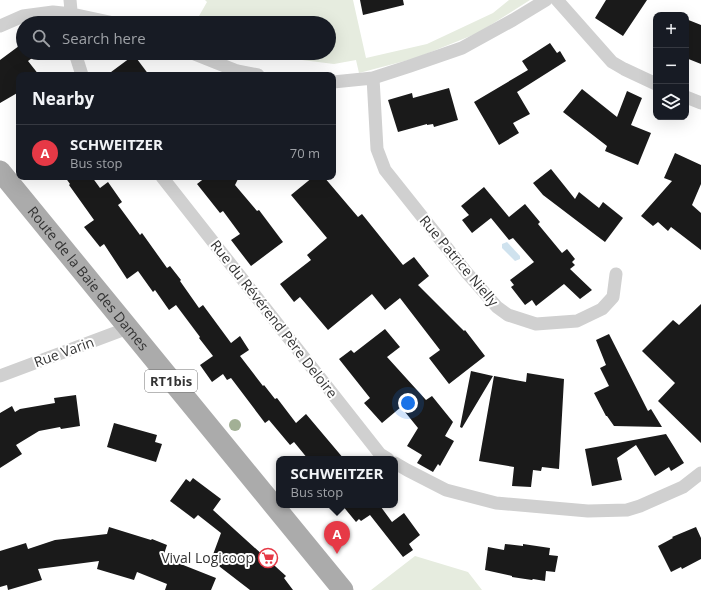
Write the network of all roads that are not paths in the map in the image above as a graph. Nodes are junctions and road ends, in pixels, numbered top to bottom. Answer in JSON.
{"nodes":[{"id":1,"x":70,"y":0,"type":"edge"},
{"id":2,"x":546,"y":0,"type":"edge"},
{"id":3,"x":557,"y":0,"type":"edge"},
{"id":4,"x":23,"y":16,"type":"edge"},
{"id":5,"x":66,"y":16,"type":"edge"},
{"id":6,"x":72,"y":16,"type":"edge"},
{"id":7,"x":16,"y":19,"type":"edge"},
{"id":8,"x":0,"y":26,"type":"edge"},
{"id":9,"x":77,"y":60,"type":"edge"},
{"id":10,"x":210,"y":60,"type":"edge"},
{"id":11,"x":81,"y":72,"type":"edge"},
{"id":12,"x":242,"y":72,"type":"edge"},
{"id":13,"x":373,"y":78,"type":"junction"},
{"id":14,"x":336,"y":82,"type":"edge"},
{"id":15,"x":653,"y":83,"type":"edge"},
{"id":16,"x":689,"y":98,"type":"edge"},
{"id":17,"x":701,"y":103,"type":"edge"},
{"id":18,"x":0,"y":171,"type":"edge"},
{"id":19,"x":164,"y":180,"type":"edge"},
{"id":20,"x":616,"y":274,"type":"dead end"},
{"id":21,"x":128,"y":328,"type":"junction"},
{"id":22,"x":0,"y":376,"type":"edge"},
{"id":23,"x":383,"y":456,"type":"edge"},
{"id":24,"x":398,"y":465,"type":"edge"},
{"id":25,"x":701,"y":473,"type":"edge"},
{"id":26,"x":343,"y":590,"type":"edge"}],
"edges":[{"from":1,"to":6,"type":"street"},
{"from":2,"to":13,"type":"street"},
{"from":3,"to":15,"type":"street"},
{"from":4,"to":5,"type":"street"},
{"from":7,"to":8,"type":"street"},
{"from":9,"to":11,"type":"street"},
{"from":10,"to":12,"type":"street"},
{"from":13,"to":14,"type":"street"},
{"from":13,"to":20,"type":"street","name":"Rue Patrice Nielly"},
{"from":16,"to":17,"type":"street"},
{"from":18,"to":21,"type":"main road","name":"Route de la Baie des Dames","number":"RT1bis"},
{"from":19,"to":23,"type":"street","name":"Rue du Révérend Père Deloire"},
{"from":21,"to":22,"type":"street","name":"Rue Varin"},
{"from":21,"to":26,"type":"main road","name":"Route de la Baie des Dames","number":"RT1bis"},
{"from":24,"to":25,"type":"street"}]}
